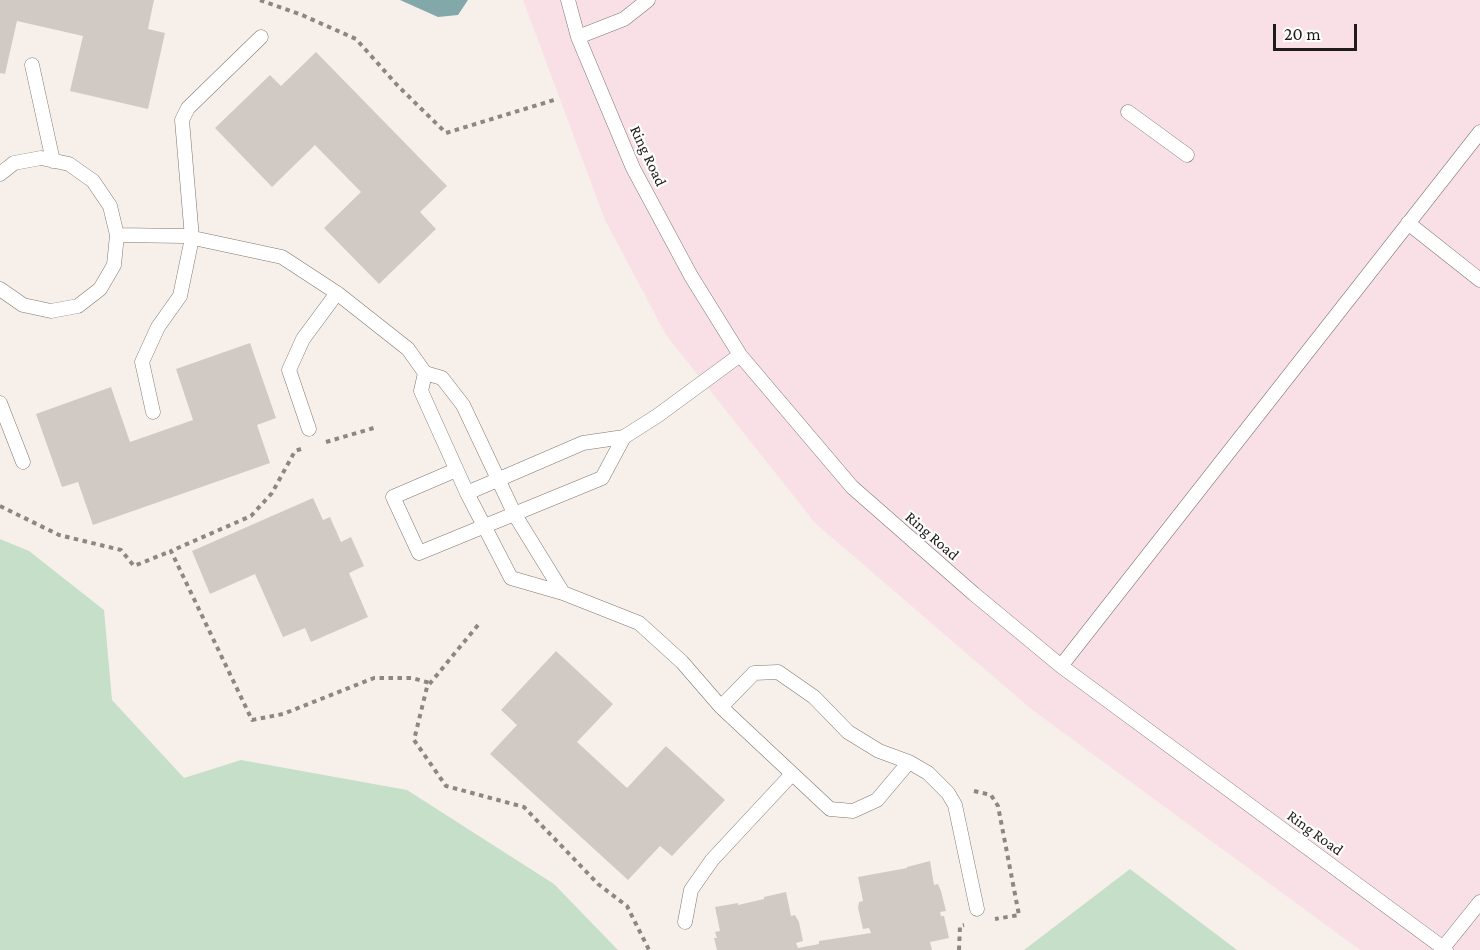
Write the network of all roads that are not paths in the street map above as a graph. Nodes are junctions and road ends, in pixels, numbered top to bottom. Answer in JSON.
{"nodes":[{"id":1,"x":568,"y":0,"type":"edge"},
{"id":2,"x":648,"y":0,"type":"edge"},
{"id":3,"x":261,"y":37,"type":"dead end"},
{"id":4,"x":578,"y":37,"type":"junction"},
{"id":5,"x":32,"y":65,"type":"dead end"},
{"id":6,"x":1128,"y":112,"type":"dead end"},
{"id":7,"x":1480,"y":132,"type":"edge"},
{"id":8,"x":1186,"y":155,"type":"dead end"},
{"id":9,"x":53,"y":161,"type":"junction"},
{"id":10,"x":0,"y":174,"type":"edge"},
{"id":11,"x":1408,"y":223,"type":"junction"},
{"id":12,"x":117,"y":235,"type":"junction"},
{"id":13,"x":192,"y":238,"type":"junction"},
{"id":14,"x":1480,"y":279,"type":"edge"},
{"id":15,"x":0,"y":289,"type":"edge"},
{"id":16,"x":337,"y":293,"type":"junction"},
{"id":17,"x":740,"y":355,"type":"junction"},
{"id":18,"x":425,"y":373,"type":"junction"},
{"id":19,"x":0,"y":403,"type":"edge"},
{"id":20,"x":153,"y":412,"type":"dead end"},
{"id":21,"x":309,"y":429,"type":"dead end"},
{"id":22,"x":624,"y":438,"type":"junction"},
{"id":23,"x":24,"y":462,"type":"dead end"},
{"id":24,"x":456,"y":470,"type":"junction"},
{"id":25,"x":497,"y":480,"type":"junction"},
{"id":26,"x":467,"y":493,"type":"junction"},
{"id":27,"x":515,"y":515,"type":"junction"},
{"id":28,"x":485,"y":527,"type":"junction"},
{"id":29,"x":563,"y":593,"type":"junction"},
{"id":30,"x":1061,"y":666,"type":"junction"},
{"id":31,"x":721,"y":707,"type":"junction"},
{"id":32,"x":909,"y":762,"type":"junction"},
{"id":33,"x":792,"y":774,"type":"junction"},
{"id":34,"x":1480,"y":902,"type":"edge"},
{"id":35,"x":980,"y":915,"type":"road end"},
{"id":36,"x":685,"y":922,"type":"dead end"},
{"id":37,"x":1445,"y":949,"type":"edge"}],
"edges":[{"from":1,"to":4,"type":"lane","name":"Ring Road"},
{"from":2,"to":4,"type":"lane"},
{"from":3,"to":13,"type":"lane"},
{"from":4,"to":17,"type":"lane","name":"Ring Road"},
{"from":5,"to":9,"type":"lane"},
{"from":6,"to":8,"type":"lane"},
{"from":7,"to":11,"type":"lane"},
{"from":9,"to":10,"type":"lane"},
{"from":9,"to":12,"type":"lane"},
{"from":11,"to":14,"type":"lane"},
{"from":11,"to":30,"type":"lane"},
{"from":12,"to":13,"type":"lane"},
{"from":12,"to":15,"type":"lane"},
{"from":13,"to":16,"type":"lane"},
{"from":13,"to":20,"type":"lane"},
{"from":16,"to":18,"type":"lane"},
{"from":16,"to":21,"type":"lane"},
{"from":17,"to":22,"type":"lane"},
{"from":17,"to":30,"type":"lane","name":"Ring Road"},
{"from":18,"to":24,"type":"lane"},
{"from":18,"to":25,"type":"lane"},
{"from":19,"to":23,"type":"lane"},
{"from":22,"to":25,"type":"lane"},
{"from":22,"to":27,"type":"lane"},
{"from":24,"to":26,"type":"lane"},
{"from":24,"to":28,"type":"lane"},
{"from":25,"to":26,"type":"lane"},
{"from":25,"to":27,"type":"lane"},
{"from":26,"to":28,"type":"lane"},
{"from":27,"to":28,"type":"lane"},
{"from":27,"to":29,"type":"lane"},
{"from":28,"to":29,"type":"lane"},
{"from":29,"to":31,"type":"lane"},
{"from":30,"to":37,"type":"lane","name":"Ring Road"},
{"from":31,"to":32,"type":"lane"},
{"from":31,"to":33,"type":"lane"},
{"from":32,"to":33,"type":"lane"},
{"from":32,"to":35,"type":"lane"},
{"from":33,"to":36,"type":"lane"},
{"from":34,"to":37,"type":"lane"}]}
